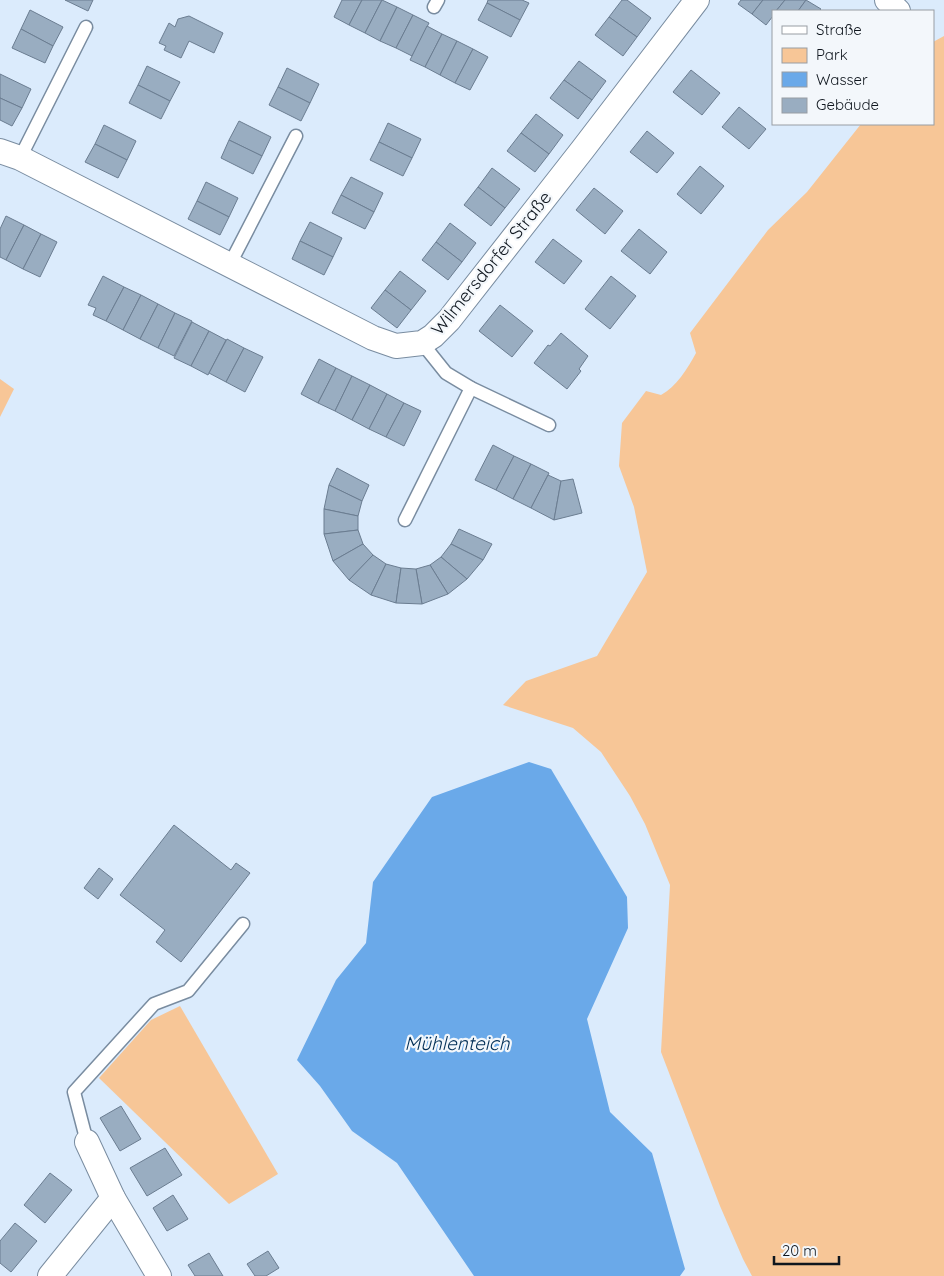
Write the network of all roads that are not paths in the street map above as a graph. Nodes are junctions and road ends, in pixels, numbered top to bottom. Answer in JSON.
{"nodes":[{"id":1,"x":697,"y":0,"type":"edge"},
{"id":2,"x":887,"y":0,"type":"edge"},
{"id":3,"x":897,"y":10,"type":"edge"},
{"id":4,"x":86,"y":27,"type":"dead end"},
{"id":5,"x":296,"y":136,"type":"dead end"},
{"id":6,"x":10,"y":155,"type":"edge"},
{"id":7,"x":230,"y":264,"type":"junction"},
{"id":8,"x":422,"y":343,"type":"junction"},
{"id":9,"x":471,"y":388,"type":"junction"},
{"id":10,"x":549,"y":425,"type":"dead end"},
{"id":11,"x":405,"y":520,"type":"dead end"},
{"id":12,"x":243,"y":924,"type":"dead end"},
{"id":13,"x":87,"y":1142,"type":"joint"},
{"id":14,"x":113,"y":1198,"type":"junction"},
{"id":15,"x":50,"y":1276,"type":"edge"},
{"id":16,"x":159,"y":1276,"type":"edge"}],
"edges":[{"from":1,"to":8,"type":"street","name":"Wilmersdorfer Straße"},
{"from":2,"to":3,"type":"street"},
{"from":4,"to":6,"type":"lane"},
{"from":5,"to":7,"type":"lane"},
{"from":6,"to":7,"type":"street","name":"Wilmersdorfer Straße"},
{"from":7,"to":8,"type":"street","name":"Wilmersdorfer Straße"},
{"from":8,"to":9,"type":"lane"},
{"from":9,"to":10,"type":"lane"},
{"from":9,"to":11,"type":"lane"},
{"from":12,"to":13,"type":"lane"},
{"from":13,"to":14,"type":"street"},
{"from":14,"to":15,"type":"street"},
{"from":14,"to":16,"type":"street"}]}
